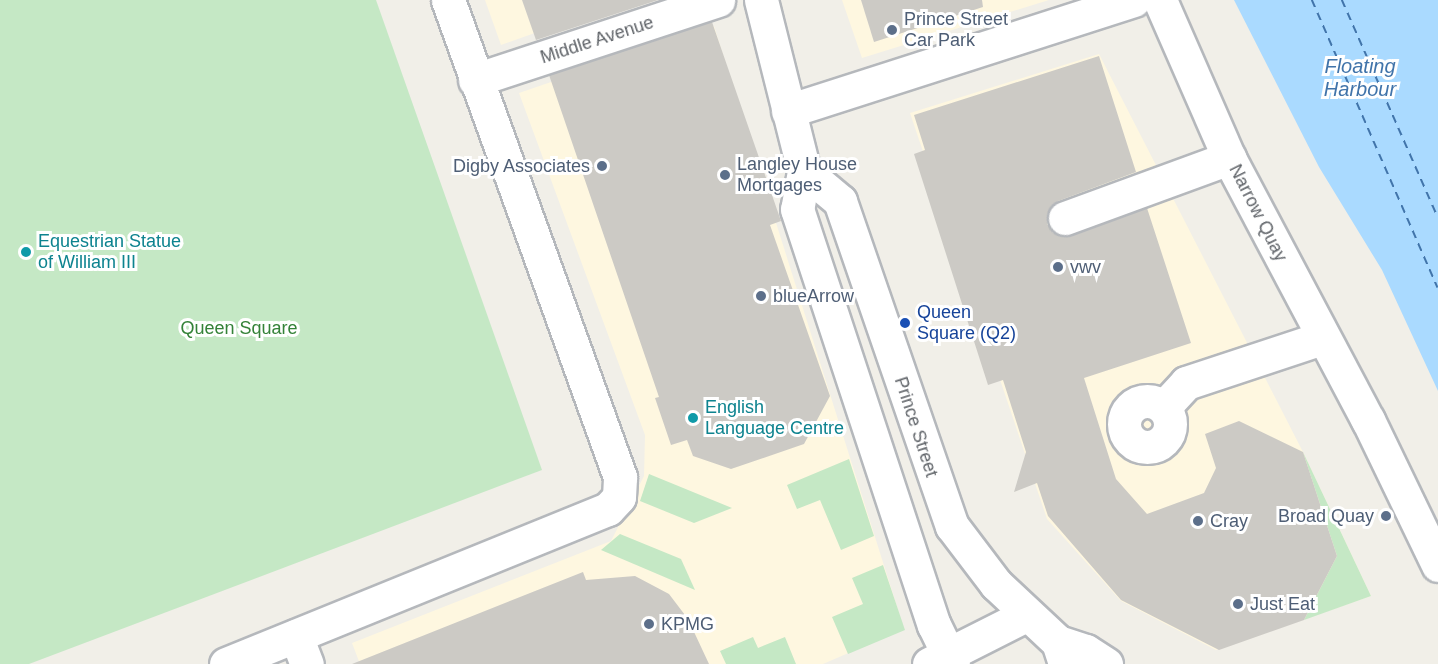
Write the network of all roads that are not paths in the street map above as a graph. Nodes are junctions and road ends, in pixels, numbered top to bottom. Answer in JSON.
{"nodes":[{"id":1,"x":448,"y":0,"type":"edge"},
{"id":2,"x":718,"y":0,"type":"edge"},
{"id":3,"x":761,"y":0,"type":"edge"},
{"id":4,"x":1134,"y":0,"type":"edge"},
{"id":5,"x":1160,"y":0,"type":"edge"},
{"id":6,"x":475,"y":80,"type":"junction"},
{"id":7,"x":788,"y":111,"type":"junction"},
{"id":8,"x":1229,"y":158,"type":"junction"},
{"id":9,"x":804,"y":171,"type":"junction"},
{"id":10,"x":1065,"y":218,"type":"dead end"},
{"id":11,"x":1322,"y":338,"type":"junction"},
{"id":12,"x":1164,"y":407,"type":"dead end"},
{"id":13,"x":1438,"y":565,"type":"edge"},
{"id":14,"x":1026,"y":615,"type":"junction"},
{"id":15,"x":302,"y":650,"type":"edge"},
{"id":16,"x":1062,"y":653,"type":"edge"},
{"id":17,"x":943,"y":662,"type":"edge"},
{"id":18,"x":226,"y":664,"type":"edge"},
{"id":19,"x":1106,"y":664,"type":"edge"}],
"edges":[{"from":1,"to":6,"type":"street"},
{"from":2,"to":6,"type":"street","name":"Middle Avenue"},
{"from":3,"to":7,"type":"street"},
{"from":4,"to":7,"type":"street"},
{"from":5,"to":8,"type":"street","name":"Narrow Quay"},
{"from":6,"to":15,"type":"street"},
{"from":7,"to":9,"type":"street"},
{"from":8,"to":10,"type":"street"},
{"from":8,"to":11,"type":"street","name":"Narrow Quay"},
{"from":9,"to":14,"type":"street","name":"Prince Street"},
{"from":9,"to":17,"type":"street"},
{"from":11,"to":12,"type":"street"},
{"from":11,"to":13,"type":"street","name":"Narrow Quay"},
{"from":14,"to":16,"type":"street","name":"Prince Street"},
{"from":14,"to":17,"type":"street"},
{"from":15,"to":18,"type":"street"},
{"from":16,"to":19,"type":"street"}]}
